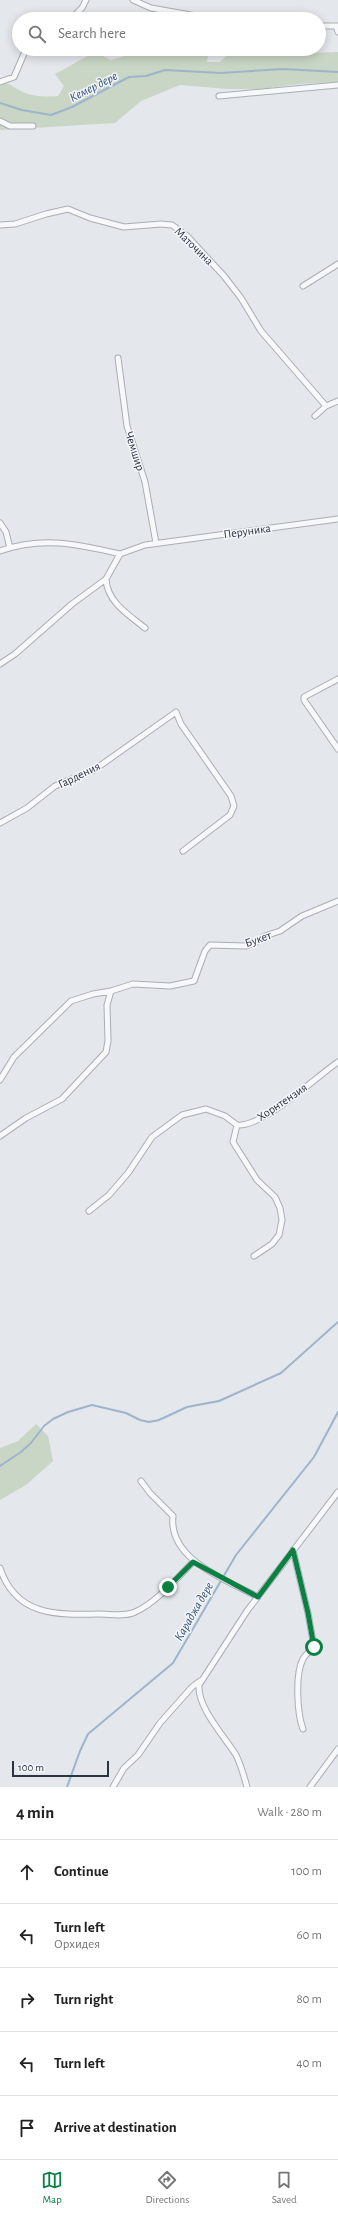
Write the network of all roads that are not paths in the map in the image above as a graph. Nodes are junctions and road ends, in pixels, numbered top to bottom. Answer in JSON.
{"nodes":[{"id":1,"x":86,"y":0,"type":"edge"},
{"id":2,"x":133,"y":0,"type":"edge"},
{"id":3,"x":78,"y":12,"type":"edge"},
{"id":4,"x":174,"y":12,"type":"edge"},
{"id":5,"x":326,"y":26,"type":"edge"},
{"id":6,"x":337,"y":26,"type":"edge"},
{"id":7,"x":338,"y":32,"type":"edge"},
{"id":8,"x":23,"y":56,"type":"edge"},
{"id":9,"x":0,"y":82,"type":"edge"},
{"id":10,"x":338,"y":85,"type":"edge"},
{"id":11,"x":219,"y":96,"type":"dead end"},
{"id":12,"x":0,"y":121,"type":"edge"},
{"id":13,"x":33,"y":126,"type":"dead end"},
{"id":14,"x":0,"y":225,"type":"edge"},
{"id":15,"x":338,"y":264,"type":"edge"},
{"id":16,"x":303,"y":286,"type":"dead end"},
{"id":17,"x":118,"y":358,"type":"dead end"},
{"id":18,"x":338,"y":401,"type":"edge"},
{"id":19,"x":326,"y":406,"type":"junction"},
{"id":20,"x":315,"y":416,"type":"dead end"},
{"id":21,"x":338,"y":518,"type":"edge"},
{"id":22,"x":0,"y":523,"type":"edge"},
{"id":23,"x":156,"y":543,"type":"junction"},
{"id":24,"x":10,"y":548,"type":"junction"},
{"id":25,"x":0,"y":552,"type":"edge"},
{"id":26,"x":120,"y":554,"type":"junction"},
{"id":27,"x":106,"y":579,"type":"junction"},
{"id":28,"x":146,"y":628,"type":"dead end"},
{"id":29,"x":0,"y":664,"type":"edge"},
{"id":30,"x":338,"y":679,"type":"edge"},
{"id":31,"x":338,"y":748,"type":"edge"},
{"id":32,"x":0,"y":823,"type":"edge"},
{"id":33,"x":183,"y":851,"type":"dead end"},
{"id":34,"x":338,"y":901,"type":"edge"},
{"id":35,"x":111,"y":991,"type":"junction"},
{"id":36,"x":338,"y":1062,"type":"edge"},
{"id":37,"x":0,"y":1080,"type":"edge"},
{"id":38,"x":237,"y":1124,"type":"junction"},
{"id":39,"x":0,"y":1136,"type":"edge"},
{"id":40,"x":89,"y":1211,"type":"dead end"},
{"id":41,"x":254,"y":1256,"type":"dead end"},
{"id":42,"x":142,"y":1481,"type":"dead end"},
{"id":43,"x":338,"y":1492,"type":"edge"},
{"id":44,"x":293,"y":1550,"type":"junction"},
{"id":45,"x":193,"y":1562,"type":"junction"},
{"id":46,"x":0,"y":1568,"type":"edge"},
{"id":47,"x":258,"y":1597,"type":"junction"},
{"id":48,"x":200,"y":1680,"type":"junction"},
{"id":49,"x":303,"y":1728,"type":"dead end"},
{"id":50,"x":338,"y":1749,"type":"edge"},
{"id":51,"x":113,"y":1787,"type":"edge"},
{"id":52,"x":247,"y":1787,"type":"edge"},
{"id":53,"x":310,"y":1787,"type":"edge"}],
"edges":[{"from":1,"to":3,"type":"street"},
{"from":2,"to":4,"type":"street"},
{"from":5,"to":6,"type":"street"},
{"from":6,"to":7,"type":"street"},
{"from":8,"to":9,"type":"street"},
{"from":10,"to":11,"type":"street"},
{"from":12,"to":13,"type":"street"},
{"from":14,"to":19,"type":"street","name":"Маточина"},
{"from":15,"to":16,"type":"street"},
{"from":17,"to":23,"type":"street","name":"Чемшир"},
{"from":18,"to":19,"type":"street"},
{"from":19,"to":20,"type":"street"},
{"from":21,"to":23,"type":"street","name":"Перуника"},
{"from":22,"to":24,"type":"street"},
{"from":23,"to":26,"type":"street","name":"Перуника"},
{"from":24,"to":25,"type":"street"},
{"from":24,"to":26,"type":"street"},
{"from":26,"to":27,"type":"street"},
{"from":27,"to":28,"type":"street"},
{"from":27,"to":29,"type":"street"},
{"from":30,"to":31,"type":"street"},
{"from":32,"to":33,"type":"street","name":"Гардения"},
{"from":34,"to":35,"type":"street","name":"Букет"},
{"from":35,"to":37,"type":"street"},
{"from":35,"to":39,"type":"street"},
{"from":36,"to":38,"type":"street","name":"Хорнтензия"},
{"from":38,"to":40,"type":"street"},
{"from":38,"to":41,"type":"street"},
{"from":42,"to":45,"type":"street"},
{"from":43,"to":44,"type":"street"},
{"from":44,"to":47,"type":"street"},
{"from":44,"to":49,"type":"street"},
{"from":45,"to":46,"type":"street"},
{"from":45,"to":47,"type":"street"},
{"from":47,"to":48,"type":"street"},
{"from":48,"to":51,"type":"street"},
{"from":48,"to":52,"type":"street"},
{"from":50,"to":53,"type":"street"}]}
